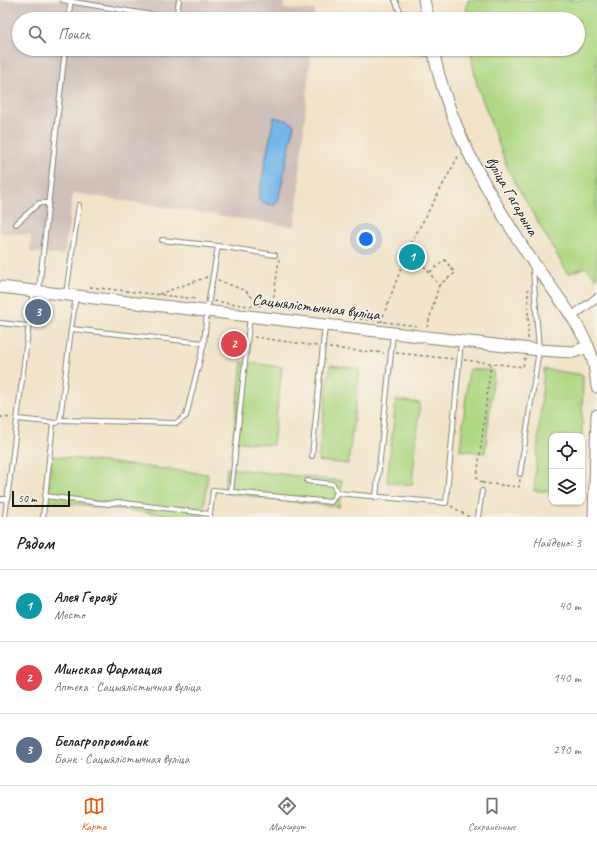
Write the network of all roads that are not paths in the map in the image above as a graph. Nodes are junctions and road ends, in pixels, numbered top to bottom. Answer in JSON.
{"nodes":[{"id":1,"x":62,"y":0,"type":"edge"},
{"id":2,"x":179,"y":0,"type":"edge"},
{"id":3,"x":395,"y":0,"type":"edge"},
{"id":4,"x":424,"y":0,"type":"edge"},
{"id":5,"x":70,"y":1,"type":"edge"},
{"id":6,"x":69,"y":12,"type":"edge"},
{"id":7,"x":135,"y":12,"type":"edge"},
{"id":8,"x":177,"y":12,"type":"edge"},
{"id":9,"x":400,"y":12,"type":"edge"},
{"id":10,"x":427,"y":12,"type":"edge"},
{"id":11,"x":64,"y":56,"type":"edge"},
{"id":12,"x":435,"y":56,"type":"edge"},
{"id":13,"x":49,"y":203,"type":"junction"},
{"id":14,"x":80,"y":205,"type":"dead end"},
{"id":15,"x":16,"y":224,"type":"dead end"},
{"id":16,"x":162,"y":240,"type":"dead end"},
{"id":17,"x":218,"y":246,"type":"junction"},
{"id":18,"x":275,"y":255,"type":"road end"},
{"id":19,"x":533,"y":262,"type":"junction"},
{"id":20,"x":0,"y":287,"type":"edge"},
{"id":21,"x":36,"y":291,"type":"junction"},
{"id":22,"x":71,"y":295,"type":"junction"},
{"id":23,"x":597,"y":298,"type":"edge"},
{"id":24,"x":202,"y":305,"type":"junction"},
{"id":25,"x":571,"y":317,"type":"junction"},
{"id":26,"x":249,"y":321,"type":"junction"},
{"id":27,"x":0,"y":323,"type":"edge"},
{"id":28,"x":325,"y":325,"type":"junction"},
{"id":29,"x":28,"y":326,"type":"junction"},
{"id":30,"x":71,"y":329,"type":"junction"},
{"id":31,"x":393,"y":333,"type":"junction"},
{"id":32,"x":461,"y":341,"type":"junction"},
{"id":33,"x":204,"y":343,"type":"junction"},
{"id":34,"x":588,"y":347,"type":"junction"},
{"id":35,"x":539,"y":350,"type":"junction"},
{"id":36,"x":597,"y":386,"type":"edge"},
{"id":37,"x":597,"y":415,"type":"edge"},
{"id":38,"x":17,"y":419,"type":"junction"},
{"id":39,"x":60,"y":420,"type":"junction"},
{"id":40,"x":53,"y":423,"type":"junction"},
{"id":41,"x":312,"y":456,"type":"dead end"},
{"id":42,"x":520,"y":474,"type":"road end"},
{"id":43,"x":307,"y":481,"type":"dead end"},
{"id":44,"x":482,"y":491,"type":"road end"},
{"id":45,"x":231,"y":492,"type":"junction"},
{"id":46,"x":337,"y":493,"type":"junction"},
{"id":47,"x":45,"y":496,"type":"junction"},
{"id":48,"x":376,"y":497,"type":"junction"},
{"id":49,"x":0,"y":499,"type":"edge"},
{"id":50,"x":8,"y":499,"type":"junction"},
{"id":51,"x":210,"y":516,"type":"edge"},
{"id":52,"x":5,"y":517,"type":"edge"},
{"id":53,"x":43,"y":517,"type":"edge"},
{"id":54,"x":478,"y":517,"type":"edge"},
{"id":55,"x":594,"y":517,"type":"edge"}],
"edges":[{"from":1,"to":5,"type":"lane"},
{"from":2,"to":8,"type":"lane"},
{"from":3,"to":9,"type":"lane"},
{"from":4,"to":10,"type":"main road"},
{"from":5,"to":6,"type":"lane"},
{"from":5,"to":7,"type":"lane"},
{"from":11,"to":13,"type":"lane"},
{"from":12,"to":19,"type":"main road","name":"вуліца Гагарына"},
{"from":13,"to":15,"type":"lane"},
{"from":13,"to":21,"type":"lane"},
{"from":14,"to":22,"type":"lane"},
{"from":16,"to":17,"type":"lane"},
{"from":17,"to":18,"type":"lane"},
{"from":17,"to":24,"type":"lane"},
{"from":19,"to":25,"type":"main road","name":"вуліца Гагарына"},
{"from":19,"to":35,"type":"lane"},
{"from":20,"to":21,"type":"main road","name":"Сацыялістычная вуліца"},
{"from":21,"to":22,"type":"main road","name":"Сацыялістычная вуліца"},
{"from":21,"to":29,"type":"lane"},
{"from":22,"to":24,"type":"main road","name":"Сацыялістычная вуліца"},
{"from":22,"to":30,"type":"lane"},
{"from":23,"to":25,"type":"street"},
{"from":24,"to":26,"type":"main road","name":"Сацыялістычная вуліца"},
{"from":24,"to":33,"type":"lane"},
{"from":25,"to":34,"type":"main road","name":"вуліца Гагарына"},
{"from":26,"to":28,"type":"main road","name":"Сацыялістычная вуліца"},
{"from":26,"to":45,"type":"lane"},
{"from":27,"to":29,"type":"lane"},
{"from":28,"to":31,"type":"main road","name":"Сацыялістычная вуліца"},
{"from":28,"to":41,"type":"lane"},
{"from":29,"to":38,"type":"lane"},
{"from":30,"to":33,"type":"lane"},
{"from":30,"to":39,"type":"lane"},
{"from":31,"to":32,"type":"main road","name":"Сацыялістычная вуліца"},
{"from":31,"to":48,"type":"lane"},
{"from":32,"to":35,"type":"main road","name":"Сацыялістычная вуліца"},
{"from":32,"to":48,"type":"lane"},
{"from":33,"to":39,"type":"lane"},
{"from":34,"to":35,"type":"main road","name":"Сацыялістычная вуліца"},
{"from":34,"to":36,"type":"main road"},
{"from":35,"to":42,"type":"lane"},
{"from":37,"to":55,"type":"main road"},
{"from":38,"to":40,"type":"lane"},
{"from":38,"to":50,"type":"lane"},
{"from":39,"to":40,"type":"lane"},
{"from":40,"to":47,"type":"lane"},
{"from":43,"to":46,"type":"lane"},
{"from":44,"to":54,"type":"lane"},
{"from":45,"to":46,"type":"lane"},
{"from":45,"to":51,"type":"lane"},
{"from":46,"to":48,"type":"lane"},
{"from":47,"to":51,"type":"lane"},
{"from":47,"to":53,"type":"lane"},
{"from":49,"to":50,"type":"lane"},
{"from":50,"to":52,"type":"lane"}]}
